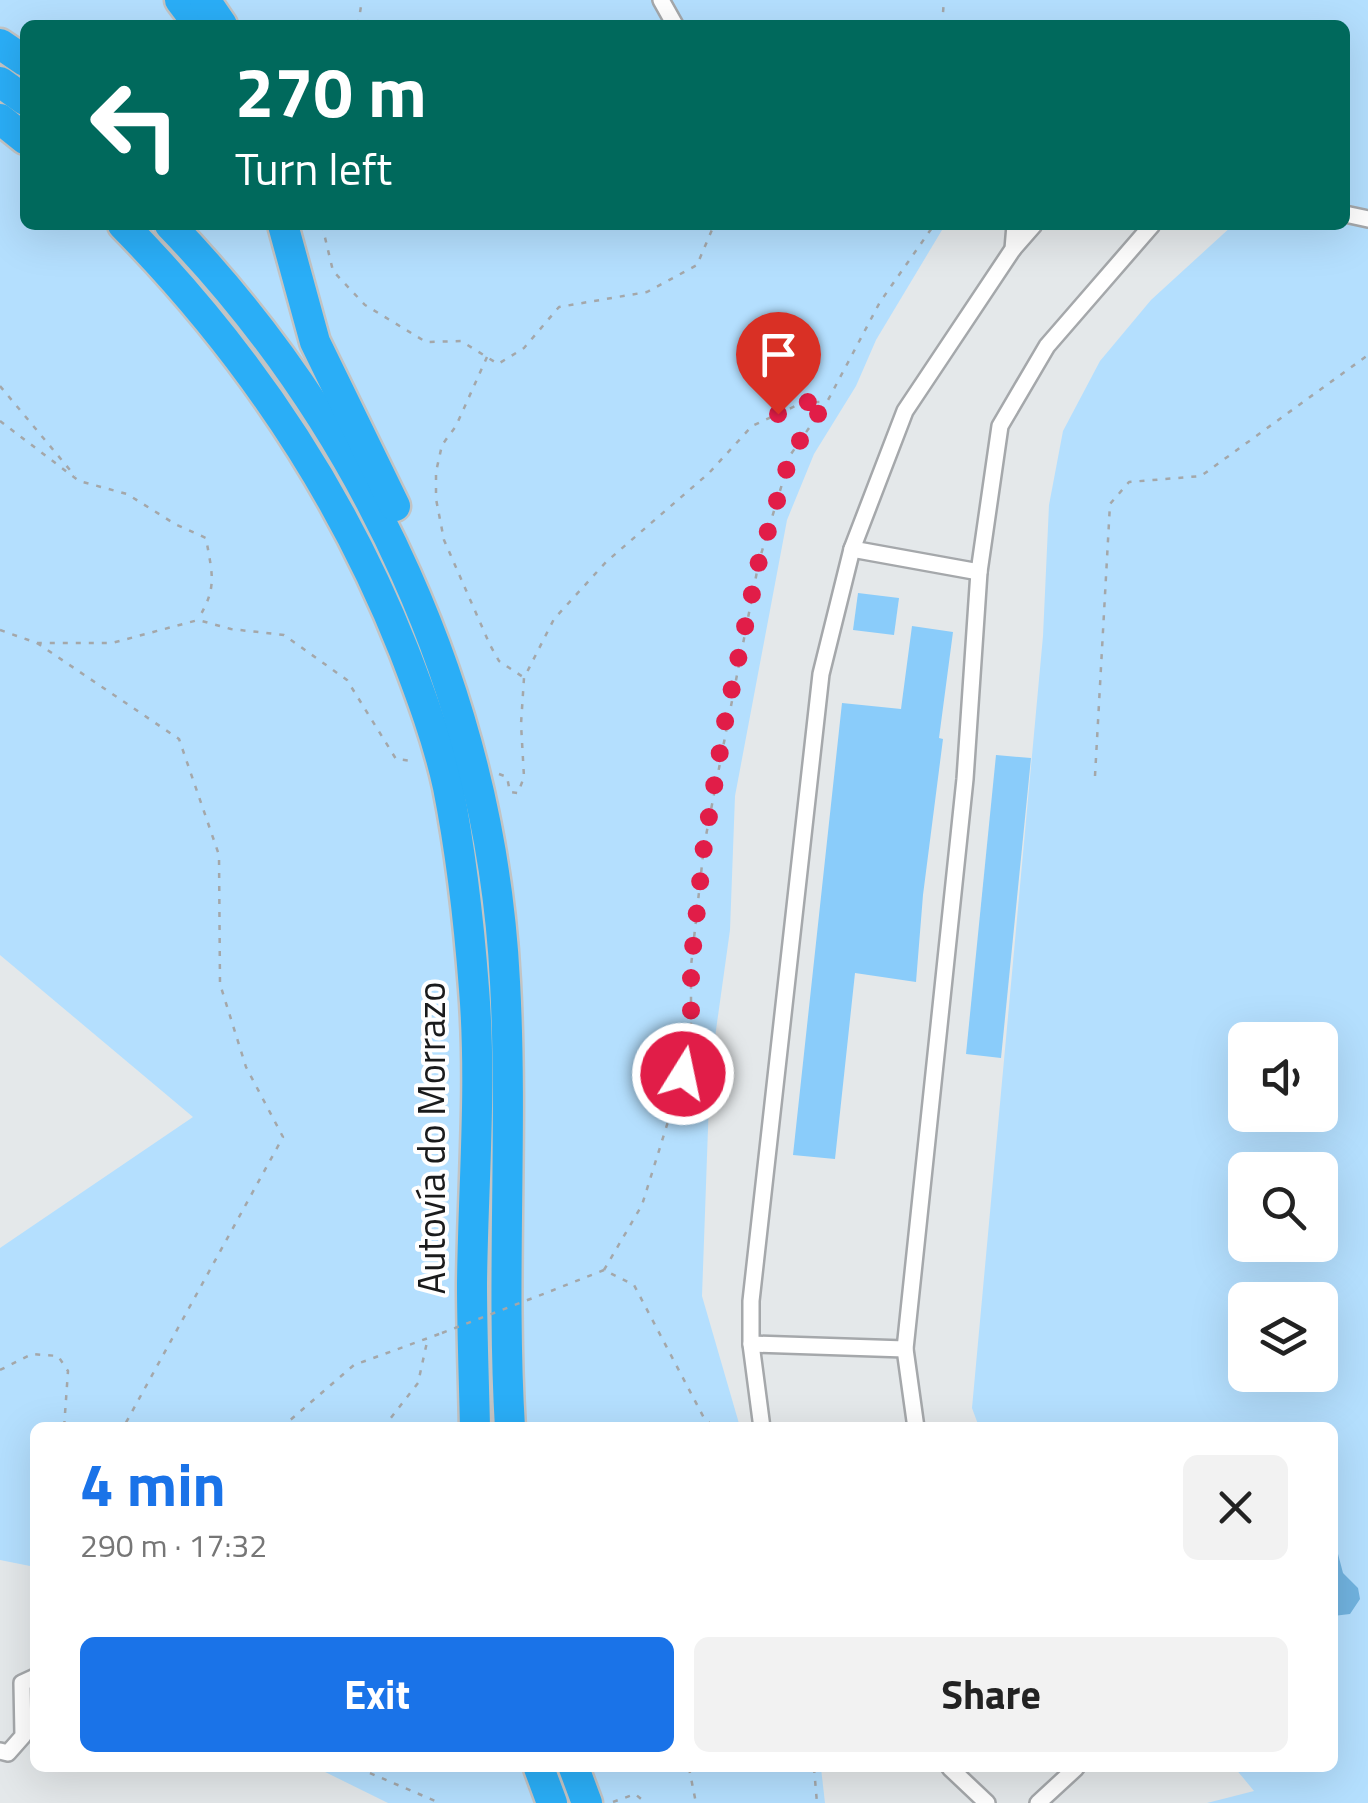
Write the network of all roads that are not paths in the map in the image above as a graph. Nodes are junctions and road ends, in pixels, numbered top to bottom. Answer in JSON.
{"nodes":[{"id":1,"x":0,"y":119,"type":"edge"},
{"id":2,"x":20,"y":135,"type":"edge"},
{"id":3,"x":128,"y":230,"type":"edge"},
{"id":4,"x":174,"y":230,"type":"edge"},
{"id":5,"x":284,"y":230,"type":"edge"},
{"id":6,"x":1014,"y":230,"type":"edge"},
{"id":7,"x":1030,"y":230,"type":"edge"},
{"id":8,"x":1148,"y":230,"type":"edge"},
{"id":9,"x":1013,"y":250,"type":"junction"},
{"id":10,"x":852,"y":549,"type":"junction"},
{"id":11,"x":979,"y":572,"type":"junction"},
{"id":12,"x":485,"y":769,"type":"junction"},
{"id":13,"x":751,"y":1344,"type":"junction"},
{"id":14,"x":906,"y":1349,"type":"junction"},
{"id":15,"x":475,"y":1422,"type":"edge"},
{"id":16,"x":510,"y":1422,"type":"edge"},
{"id":17,"x":761,"y":1422,"type":"edge"},
{"id":18,"x":915,"y":1422,"type":"edge"},
{"id":19,"x":30,"y":1679,"type":"edge"},
{"id":20,"x":0,"y":1751,"type":"edge"},
{"id":21,"x":540,"y":1772,"type":"edge"},
{"id":22,"x":575,"y":1772,"type":"edge"},
{"id":23,"x":954,"y":1772,"type":"edge"},
{"id":24,"x":1072,"y":1772,"type":"edge"},
{"id":25,"x":552,"y":1803,"type":"edge"},
{"id":26,"x":587,"y":1803,"type":"edge"},
{"id":27,"x":987,"y":1803,"type":"edge"},
{"id":28,"x":1038,"y":1803,"type":"edge"}],
"edges":[{"from":1,"to":2,"type":"highway"},
{"from":3,"to":15,"type":"highway","name":"Autovía do Morrazo"},
{"from":4,"to":12,"type":"highway","name":"Autovía do Morrazo"},
{"from":5,"to":12,"type":"highway"},
{"from":6,"to":9,"type":"street"},
{"from":7,"to":9,"type":"street"},
{"from":8,"to":11,"type":"street"},
{"from":9,"to":10,"type":"street"},
{"from":10,"to":11,"type":"street"},
{"from":10,"to":13,"type":"street"},
{"from":11,"to":14,"type":"street"},
{"from":12,"to":16,"type":"highway","name":"Autovía do Morrazo"},
{"from":13,"to":14,"type":"street"},
{"from":13,"to":17,"type":"street"},
{"from":14,"to":18,"type":"street"},
{"from":19,"to":20,"type":"street"},
{"from":21,"to":25,"type":"highway"},
{"from":22,"to":26,"type":"highway"},
{"from":23,"to":27,"type":"street"},
{"from":24,"to":28,"type":"street"}]}
